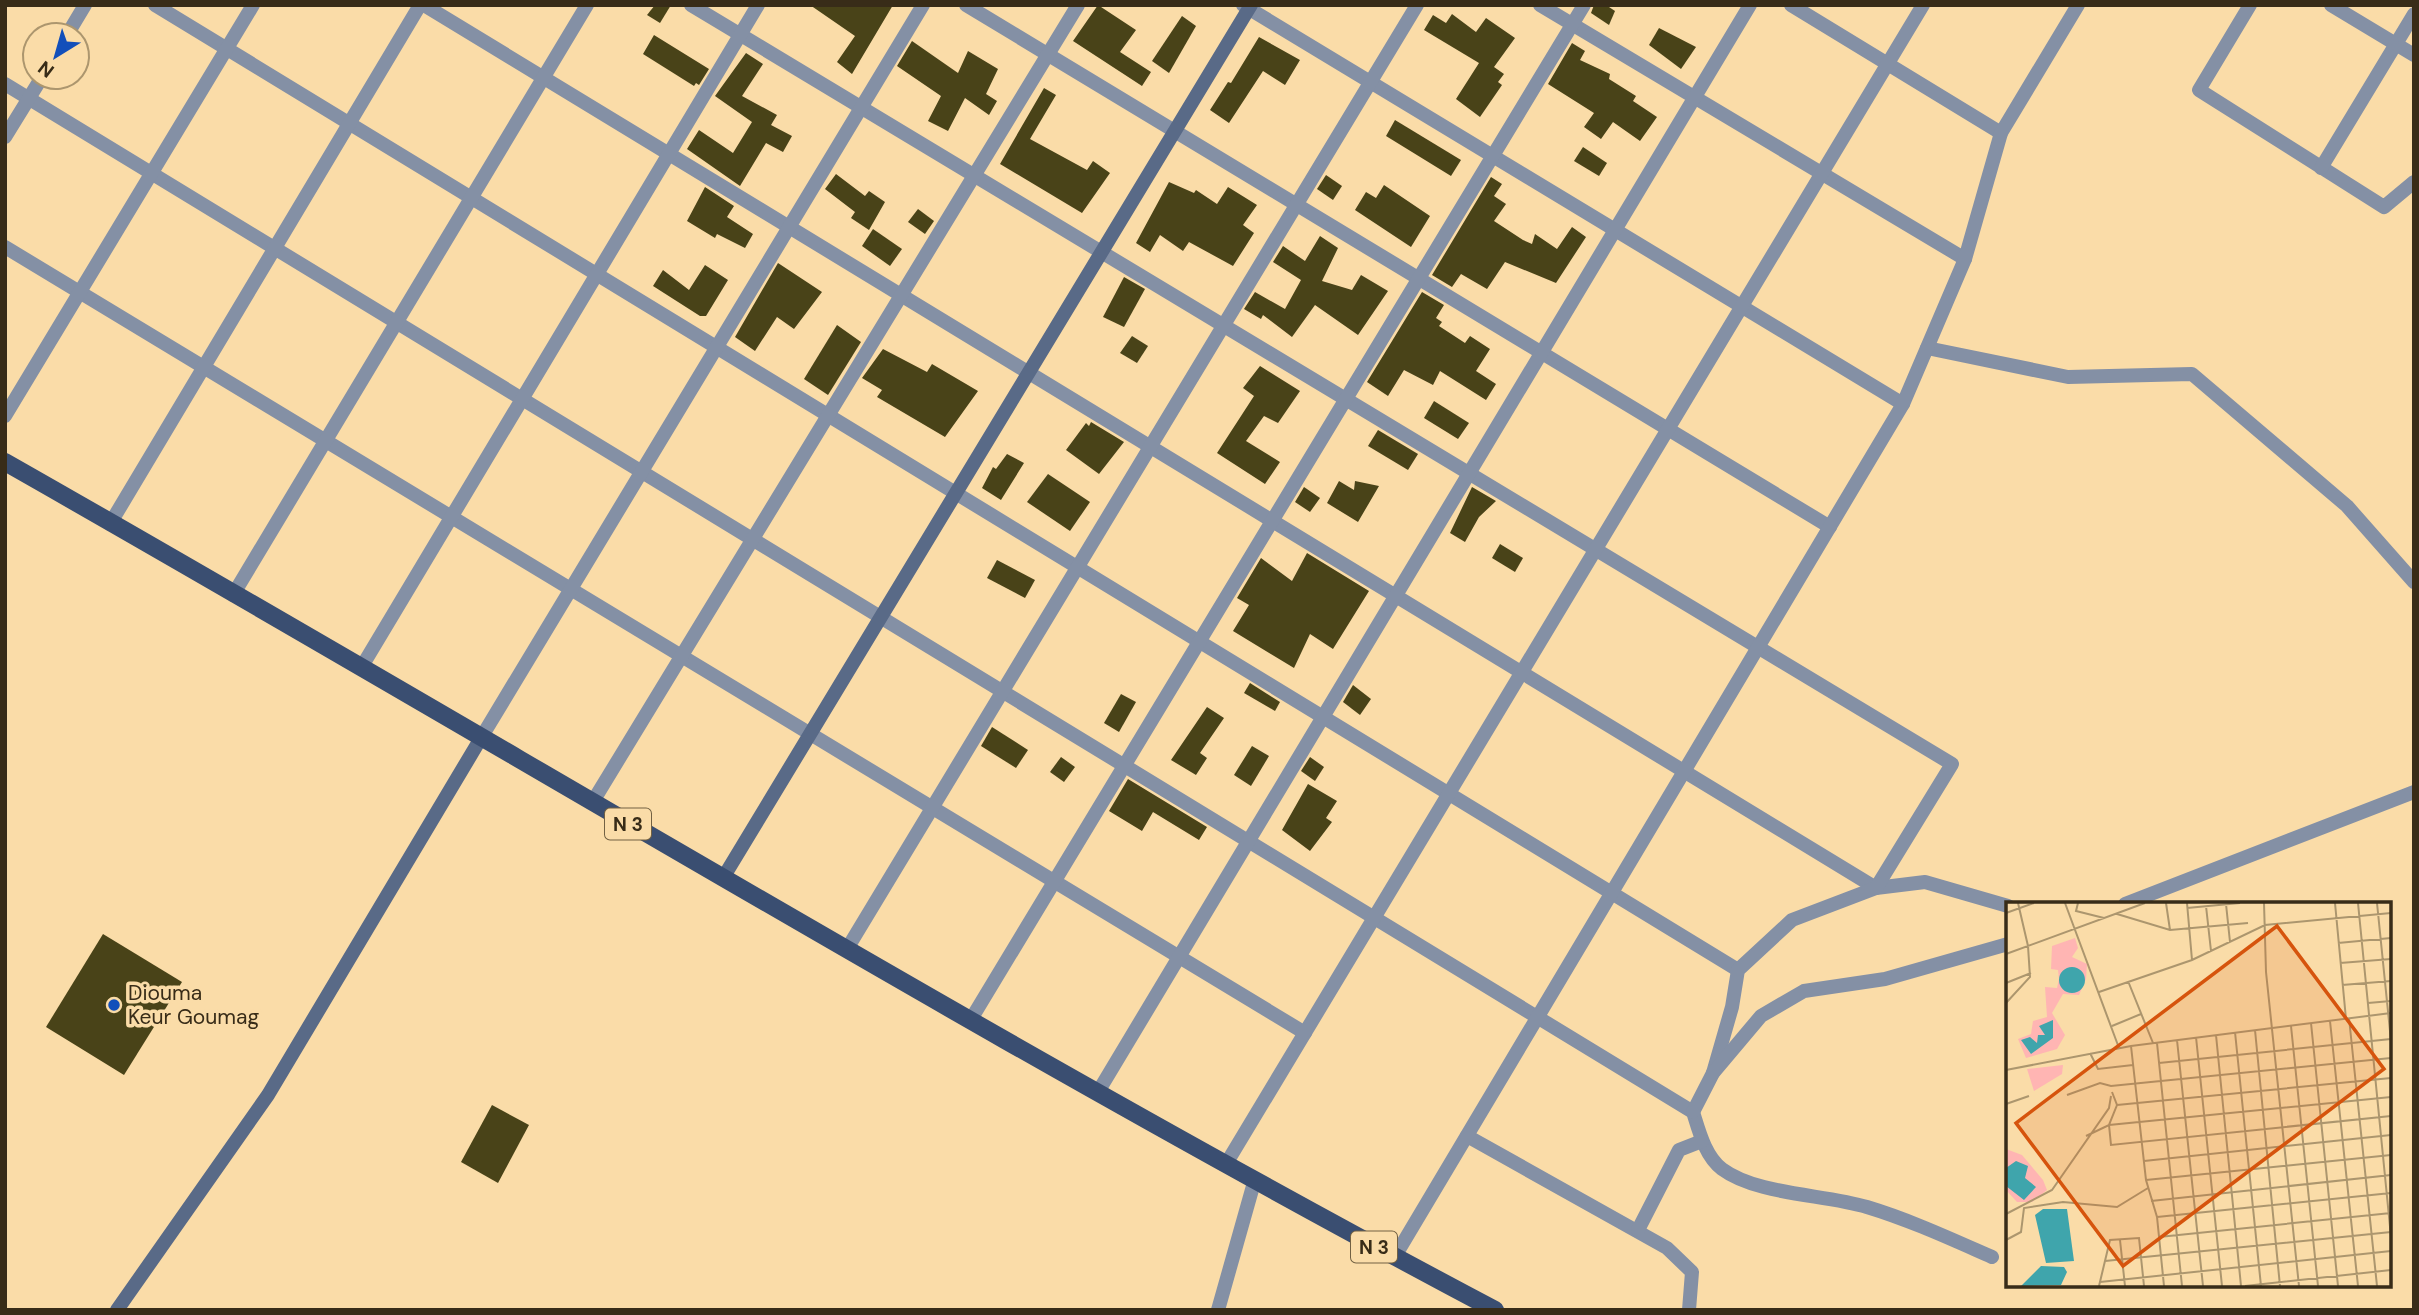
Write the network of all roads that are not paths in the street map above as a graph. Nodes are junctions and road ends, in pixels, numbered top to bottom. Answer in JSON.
{"nodes":[{"id":1,"x":85,"y":5,"type":"edge"},
{"id":2,"x":155,"y":5,"type":"edge"},
{"id":3,"x":253,"y":5,"type":"edge"},
{"id":4,"x":422,"y":5,"type":"edge"},
{"id":5,"x":587,"y":5,"type":"edge"},
{"id":6,"x":691,"y":5,"type":"edge"},
{"id":7,"x":758,"y":5,"type":"edge"},
{"id":8,"x":923,"y":5,"type":"edge"},
{"id":9,"x":966,"y":5,"type":"edge"},
{"id":10,"x":1079,"y":5,"type":"edge"},
{"id":11,"x":1417,"y":5,"type":"edge"},
{"id":12,"x":1540,"y":5,"type":"edge"},
{"id":13,"x":1584,"y":5,"type":"edge"},
{"id":14,"x":1750,"y":5,"type":"edge"},
{"id":15,"x":1791,"y":5,"type":"edge"},
{"id":16,"x":1923,"y":5,"type":"edge"},
{"id":17,"x":2249,"y":5,"type":"edge"},
{"id":18,"x":2331,"y":5,"type":"edge"},
{"id":19,"x":1248,"y":6,"type":"edge"},
{"id":20,"x":2076,"y":6,"type":"edge"},
{"id":21,"x":2414,"y":15,"type":"edge"},
{"id":22,"x":75,"y":21,"type":"edge"},
{"id":23,"x":1573,"y":24,"type":"junction"},
{"id":24,"x":741,"y":35,"type":"junction"},
{"id":25,"x":2396,"y":44,"type":"junction"},
{"id":26,"x":227,"y":49,"type":"junction"},
{"id":27,"x":1048,"y":55,"type":"junction"},
{"id":28,"x":2414,"y":55,"type":"edge"},
{"id":29,"x":1888,"y":64,"type":"junction"},
{"id":30,"x":543,"y":78,"type":"junction"},
{"id":31,"x":1371,"y":82,"type":"junction"},
{"id":32,"x":5,"y":84,"type":"edge"},
{"id":33,"x":34,"y":91,"type":"edge"},
{"id":34,"x":1694,"y":97,"type":"junction"},
{"id":35,"x":29,"y":99,"type":"junction"},
{"id":36,"x":861,"y":108,"type":"junction"},
{"id":37,"x":349,"y":123,"type":"junction"},
{"id":38,"x":1175,"y":131,"type":"junction"},
{"id":39,"x":2001,"y":133,"type":"junction"},
{"id":40,"x":5,"y":137,"type":"edge"},
{"id":41,"x":669,"y":153,"type":"junction"},
{"id":42,"x":1493,"y":156,"type":"junction"},
{"id":43,"x":2321,"y":168,"type":"junction"},
{"id":44,"x":152,"y":173,"type":"junction"},
{"id":45,"x":1822,"y":174,"type":"junction"},
{"id":46,"x":974,"y":176,"type":"junction"},
{"id":47,"x":2414,"y":182,"type":"edge"},
{"id":48,"x":471,"y":198,"type":"junction"},
{"id":49,"x":1297,"y":205,"type":"junction"},
{"id":50,"x":789,"y":227,"type":"junction"},
{"id":51,"x":1615,"y":229,"type":"junction"},
{"id":52,"x":5,"y":247,"type":"edge"},
{"id":53,"x":274,"y":248,"type":"junction"},
{"id":54,"x":1101,"y":253,"type":"junction"},
{"id":55,"x":1965,"y":259,"type":"junction"},
{"id":56,"x":597,"y":274,"type":"junction"},
{"id":57,"x":1419,"y":278,"type":"junction"},
{"id":58,"x":80,"y":292,"type":"junction"},
{"id":59,"x":902,"y":296,"type":"junction"},
{"id":60,"x":1742,"y":306,"type":"junction"},
{"id":61,"x":396,"y":322,"type":"junction"},
{"id":62,"x":1223,"y":326,"type":"junction"},
{"id":63,"x":716,"y":347,"type":"junction"},
{"id":64,"x":1927,"y":348,"type":"junction"},
{"id":65,"x":1541,"y":352,"type":"junction"},
{"id":66,"x":202,"y":366,"type":"junction"},
{"id":67,"x":1028,"y":373,"type":"junction"},
{"id":68,"x":522,"y":398,"type":"junction"},
{"id":69,"x":1345,"y":400,"type":"junction"},
{"id":70,"x":1903,"y":404,"type":"junction"},
{"id":71,"x":5,"y":416,"type":"edge"},
{"id":72,"x":829,"y":416,"type":"junction"},
{"id":73,"x":1668,"y":429,"type":"junction"},
{"id":74,"x":325,"y":440,"type":"junction"},
{"id":75,"x":1150,"y":447,"type":"junction"},
{"id":76,"x":6,"y":465,"type":"edge"},
{"id":77,"x":641,"y":472,"type":"junction"},
{"id":78,"x":1468,"y":473,"type":"junction"},
{"id":79,"x":956,"y":493,"type":"junction"},
{"id":80,"x":451,"y":515,"type":"junction"},
{"id":81,"x":1272,"y":521,"type":"junction"},
{"id":82,"x":110,"y":524,"type":"junction"},
{"id":83,"x":1830,"y":527,"type":"junction"},
{"id":84,"x":753,"y":540,"type":"junction"},
{"id":85,"x":1596,"y":550,"type":"junction"},
{"id":86,"x":1077,"y":567,"type":"junction"},
{"id":87,"x":2414,"y":582,"type":"edge"},
{"id":88,"x":571,"y":589,"type":"junction"},
{"id":89,"x":233,"y":595,"type":"junction"},
{"id":90,"x":1395,"y":596,"type":"junction"},
{"id":91,"x":881,"y":618,"type":"junction"},
{"id":92,"x":1199,"y":642,"type":"junction"},
{"id":93,"x":1758,"y":648,"type":"junction"},
{"id":94,"x":682,"y":656,"type":"junction"},
{"id":95,"x":361,"y":668,"type":"junction"},
{"id":96,"x":1522,"y":672,"type":"junction"},
{"id":97,"x":1002,"y":691,"type":"junction"},
{"id":98,"x":1322,"y":717,"type":"junction"},
{"id":99,"x":810,"y":734,"type":"junction"},
{"id":100,"x":481,"y":738,"type":"junction"},
{"id":101,"x":1124,"y":766,"type":"junction"},
{"id":102,"x":1684,"y":771,"type":"junction"},
{"id":103,"x":2414,"y":792,"type":"edge"},
{"id":104,"x":1449,"y":794,"type":"junction"},
{"id":105,"x":592,"y":803,"type":"junction"},
{"id":106,"x":932,"y":807,"type":"junction"},
{"id":107,"x":1248,"y":841,"type":"junction"},
{"id":108,"x":723,"y":878,"type":"junction"},
{"id":109,"x":1054,"y":881,"type":"junction"},
{"id":110,"x":1876,"y":888,"type":"junction"},
{"id":111,"x":1611,"y":893,"type":"junction"},
{"id":112,"x":2130,"y":902,"type":"edge"},
{"id":113,"x":2006,"y":905,"type":"edge"},
{"id":114,"x":1374,"y":918,"type":"junction"},
{"id":115,"x":2006,"y":945,"type":"edge"},
{"id":116,"x":847,"y":949,"type":"junction"},
{"id":117,"x":1178,"y":956,"type":"junction"},
{"id":118,"x":1738,"y":970,"type":"junction"},
{"id":119,"x":1537,"y":1017,"type":"junction"},
{"id":120,"x":970,"y":1021,"type":"junction"},
{"id":121,"x":1305,"y":1033,"type":"junction"},
{"id":122,"x":1713,"y":1073,"type":"junction"},
{"id":123,"x":1098,"y":1092,"type":"junction"},
{"id":124,"x":1693,"y":1112,"type":"junction"},
{"id":125,"x":1467,"y":1136,"type":"junction"},
{"id":126,"x":1702,"y":1141,"type":"junction"},
{"id":127,"x":1226,"y":1164,"type":"junction"},
{"id":128,"x":1255,"y":1179,"type":"junction"},
{"id":129,"x":1638,"y":1230,"type":"junction"},
{"id":130,"x":1992,"y":1257,"type":"dead end"},
{"id":131,"x":1394,"y":1258,"type":"junction"},
{"id":132,"x":1471,"y":1304,"type":"edge"},
{"id":133,"x":117,"y":1310,"type":"edge"},
{"id":134,"x":1218,"y":1310,"type":"edge"},
{"id":135,"x":1495,"y":1310,"type":"edge"},
{"id":136,"x":1689,"y":1310,"type":"edge"}],
"edges":[{"from":1,"to":22,"type":"street"},
{"from":2,"to":26,"type":"street"},
{"from":3,"to":26,"type":"street"},
{"from":4,"to":30,"type":"street"},
{"from":4,"to":37,"type":"street"},
{"from":5,"to":30,"type":"street"},
{"from":6,"to":24,"type":"street"},
{"from":7,"to":24,"type":"street"},
{"from":8,"to":36,"type":"street"},
{"from":9,"to":27,"type":"street"},
{"from":10,"to":27,"type":"street"},
{"from":11,"to":31,"type":"street"},
{"from":12,"to":23,"type":"street"},
{"from":13,"to":23,"type":"street"},
{"from":14,"to":34,"type":"street"},
{"from":15,"to":29,"type":"street"},
{"from":16,"to":29,"type":"street"},
{"from":17,"to":43,"type":"street"},
{"from":18,"to":25,"type":"street"},
{"from":19,"to":31,"type":"street"},
{"from":19,"to":38,"type":"street"},
{"from":20,"to":39,"type":"street"},
{"from":21,"to":25,"type":"street"},
{"from":23,"to":34,"type":"street"},
{"from":23,"to":42,"type":"street"},
{"from":24,"to":36,"type":"street"},
{"from":24,"to":41,"type":"street"},
{"from":25,"to":28,"type":"street"},
{"from":25,"to":43,"type":"street"},
{"from":26,"to":37,"type":"street"},
{"from":26,"to":44,"type":"street"},
{"from":27,"to":38,"type":"street"},
{"from":27,"to":46,"type":"street"},
{"from":29,"to":39,"type":"street"},
{"from":29,"to":45,"type":"street"},
{"from":30,"to":41,"type":"street"},
{"from":30,"to":48,"type":"street"},
{"from":31,"to":42,"type":"street"},
{"from":31,"to":49,"type":"street"},
{"from":32,"to":35,"type":"street"},
{"from":33,"to":35,"type":"street"},
{"from":34,"to":45,"type":"street"},
{"from":34,"to":51,"type":"street"},
{"from":35,"to":40,"type":"street"},
{"from":35,"to":44,"type":"street"},
{"from":36,"to":46,"type":"street"},
{"from":36,"to":50,"type":"street"},
{"from":37,"to":48,"type":"street"},
{"from":37,"to":53,"type":"street"},
{"from":38,"to":49,"type":"street"},
{"from":38,"to":54,"type":"street"},
{"from":39,"to":55,"type":"street"},
{"from":41,"to":50,"type":"street"},
{"from":41,"to":56,"type":"street"},
{"from":42,"to":51,"type":"street"},
{"from":42,"to":57,"type":"street"},
{"from":43,"to":47,"type":"street"},
{"from":44,"to":53,"type":"street"},
{"from":44,"to":58,"type":"street"},
{"from":45,"to":55,"type":"street"},
{"from":45,"to":60,"type":"street"},
{"from":46,"to":54,"type":"street"},
{"from":46,"to":59,"type":"street"},
{"from":48,"to":56,"type":"street"},
{"from":48,"to":61,"type":"street"},
{"from":49,"to":57,"type":"street"},
{"from":49,"to":62,"type":"street"},
{"from":50,"to":59,"type":"street"},
{"from":50,"to":63,"type":"street"},
{"from":51,"to":60,"type":"street"},
{"from":51,"to":65,"type":"street"},
{"from":52,"to":58,"type":"street"},
{"from":53,"to":61,"type":"street"},
{"from":53,"to":66,"type":"street"},
{"from":54,"to":62,"type":"street"},
{"from":54,"to":67,"type":"street"},
{"from":55,"to":64,"type":"street"},
{"from":56,"to":63,"type":"street"},
{"from":56,"to":68,"type":"street"},
{"from":57,"to":65,"type":"street"},
{"from":57,"to":69,"type":"street"},
{"from":58,"to":66,"type":"street"},
{"from":58,"to":71,"type":"street"},
{"from":59,"to":67,"type":"street"},
{"from":59,"to":72,"type":"street"},
{"from":60,"to":70,"type":"street"},
{"from":60,"to":73,"type":"street"},
{"from":61,"to":68,"type":"street"},
{"from":61,"to":74,"type":"street"},
{"from":62,"to":69,"type":"street"},
{"from":62,"to":75,"type":"street"},
{"from":63,"to":72,"type":"street"},
{"from":63,"to":77,"type":"street"},
{"from":64,"to":70,"type":"street"},
{"from":64,"to":87,"type":"street"},
{"from":65,"to":73,"type":"street"},
{"from":65,"to":78,"type":"street"},
{"from":66,"to":74,"type":"street"},
{"from":66,"to":82,"type":"street"},
{"from":67,"to":75,"type":"street"},
{"from":67,"to":79,"type":"street"},
{"from":68,"to":77,"type":"street"},
{"from":68,"to":80,"type":"street"},
{"from":69,"to":78,"type":"street"},
{"from":69,"to":81,"type":"street"},
{"from":70,"to":83,"type":"street"},
{"from":72,"to":79,"type":"street"},
{"from":72,"to":84,"type":"street"},
{"from":73,"to":83,"type":"street"},
{"from":73,"to":85,"type":"street"},
{"from":74,"to":80,"type":"street"},
{"from":74,"to":89,"type":"street"},
{"from":75,"to":81,"type":"street"},
{"from":75,"to":86,"type":"street"},
{"from":76,"to":82,"type":"main road","number":"N 3"},
{"from":77,"to":84,"type":"street"},
{"from":77,"to":88,"type":"street"},
{"from":78,"to":85,"type":"street"},
{"from":78,"to":90,"type":"street"},
{"from":79,"to":86,"type":"street"},
{"from":79,"to":91,"type":"street"},
{"from":80,"to":88,"type":"street"},
{"from":80,"to":95,"type":"street"},
{"from":81,"to":90,"type":"street"},
{"from":81,"to":92,"type":"street"},
{"from":82,"to":89,"type":"main road","number":"N 3"},
{"from":83,"to":93,"type":"street"},
{"from":84,"to":91,"type":"street"},
{"from":84,"to":94,"type":"street"},
{"from":85,"to":93,"type":"street"},
{"from":85,"to":96,"type":"street"},
{"from":86,"to":92,"type":"street"},
{"from":86,"to":97,"type":"street"},
{"from":88,"to":94,"type":"street"},
{"from":88,"to":100,"type":"street"},
{"from":89,"to":95,"type":"main road","number":"N 3"},
{"from":90,"to":96,"type":"street"},
{"from":90,"to":98,"type":"street"},
{"from":91,"to":97,"type":"street"},
{"from":91,"to":99,"type":"street"},
{"from":92,"to":98,"type":"street"},
{"from":92,"to":101,"type":"street"},
{"from":93,"to":102,"type":"street"},
{"from":93,"to":110,"type":"street"},
{"from":94,"to":99,"type":"street"},
{"from":94,"to":105,"type":"street"},
{"from":95,"to":100,"type":"main road","number":"N 3"},
{"from":96,"to":102,"type":"street"},
{"from":96,"to":104,"type":"street"},
{"from":97,"to":101,"type":"street"},
{"from":97,"to":106,"type":"street"},
{"from":98,"to":104,"type":"street"},
{"from":98,"to":107,"type":"street"},
{"from":99,"to":106,"type":"street"},
{"from":99,"to":108,"type":"street"},
{"from":100,"to":105,"type":"main road","number":"N 3"},
{"from":100,"to":133,"type":"street"},
{"from":101,"to":107,"type":"street"},
{"from":101,"to":109,"type":"street"},
{"from":102,"to":110,"type":"street"},
{"from":102,"to":111,"type":"street"},
{"from":103,"to":112,"type":"street"},
{"from":104,"to":111,"type":"street"},
{"from":104,"to":114,"type":"street"},
{"from":105,"to":108,"type":"main road","number":"N 3"},
{"from":106,"to":109,"type":"street"},
{"from":106,"to":116,"type":"street"},
{"from":107,"to":114,"type":"street"},
{"from":107,"to":117,"type":"street"},
{"from":108,"to":116,"type":"main road","number":"N 3"},
{"from":109,"to":117,"type":"street"},
{"from":109,"to":120,"type":"street"},
{"from":110,"to":113,"type":"street"},
{"from":110,"to":118,"type":"street"},
{"from":111,"to":118,"type":"street"},
{"from":111,"to":119,"type":"street"},
{"from":114,"to":119,"type":"street"},
{"from":114,"to":121,"type":"street"},
{"from":115,"to":122,"type":"street"},
{"from":116,"to":120,"type":"main road","number":"N 3"},
{"from":117,"to":121,"type":"street"},
{"from":117,"to":123,"type":"street"},
{"from":118,"to":122,"type":"street"},
{"from":119,"to":124,"type":"street"},
{"from":119,"to":125,"type":"street"},
{"from":120,"to":123,"type":"main road","number":"N 3"},
{"from":121,"to":127,"type":"street"},
{"from":122,"to":124,"type":"street"},
{"from":123,"to":127,"type":"main road","number":"N 3"},
{"from":124,"to":126,"type":"street"},
{"from":125,"to":129,"type":"street"},
{"from":125,"to":131,"type":"street"},
{"from":126,"to":129,"type":"street"},
{"from":126,"to":130,"type":"street"},
{"from":127,"to":128,"type":"main road","number":"N 3"},
{"from":128,"to":131,"type":"main road","number":"N 3"},
{"from":128,"to":134,"type":"street"},
{"from":129,"to":136,"type":"street"},
{"from":131,"to":132,"type":"main road","number":"N 3"},
{"from":132,"to":135,"type":"main road","number":"N 3"}]}
